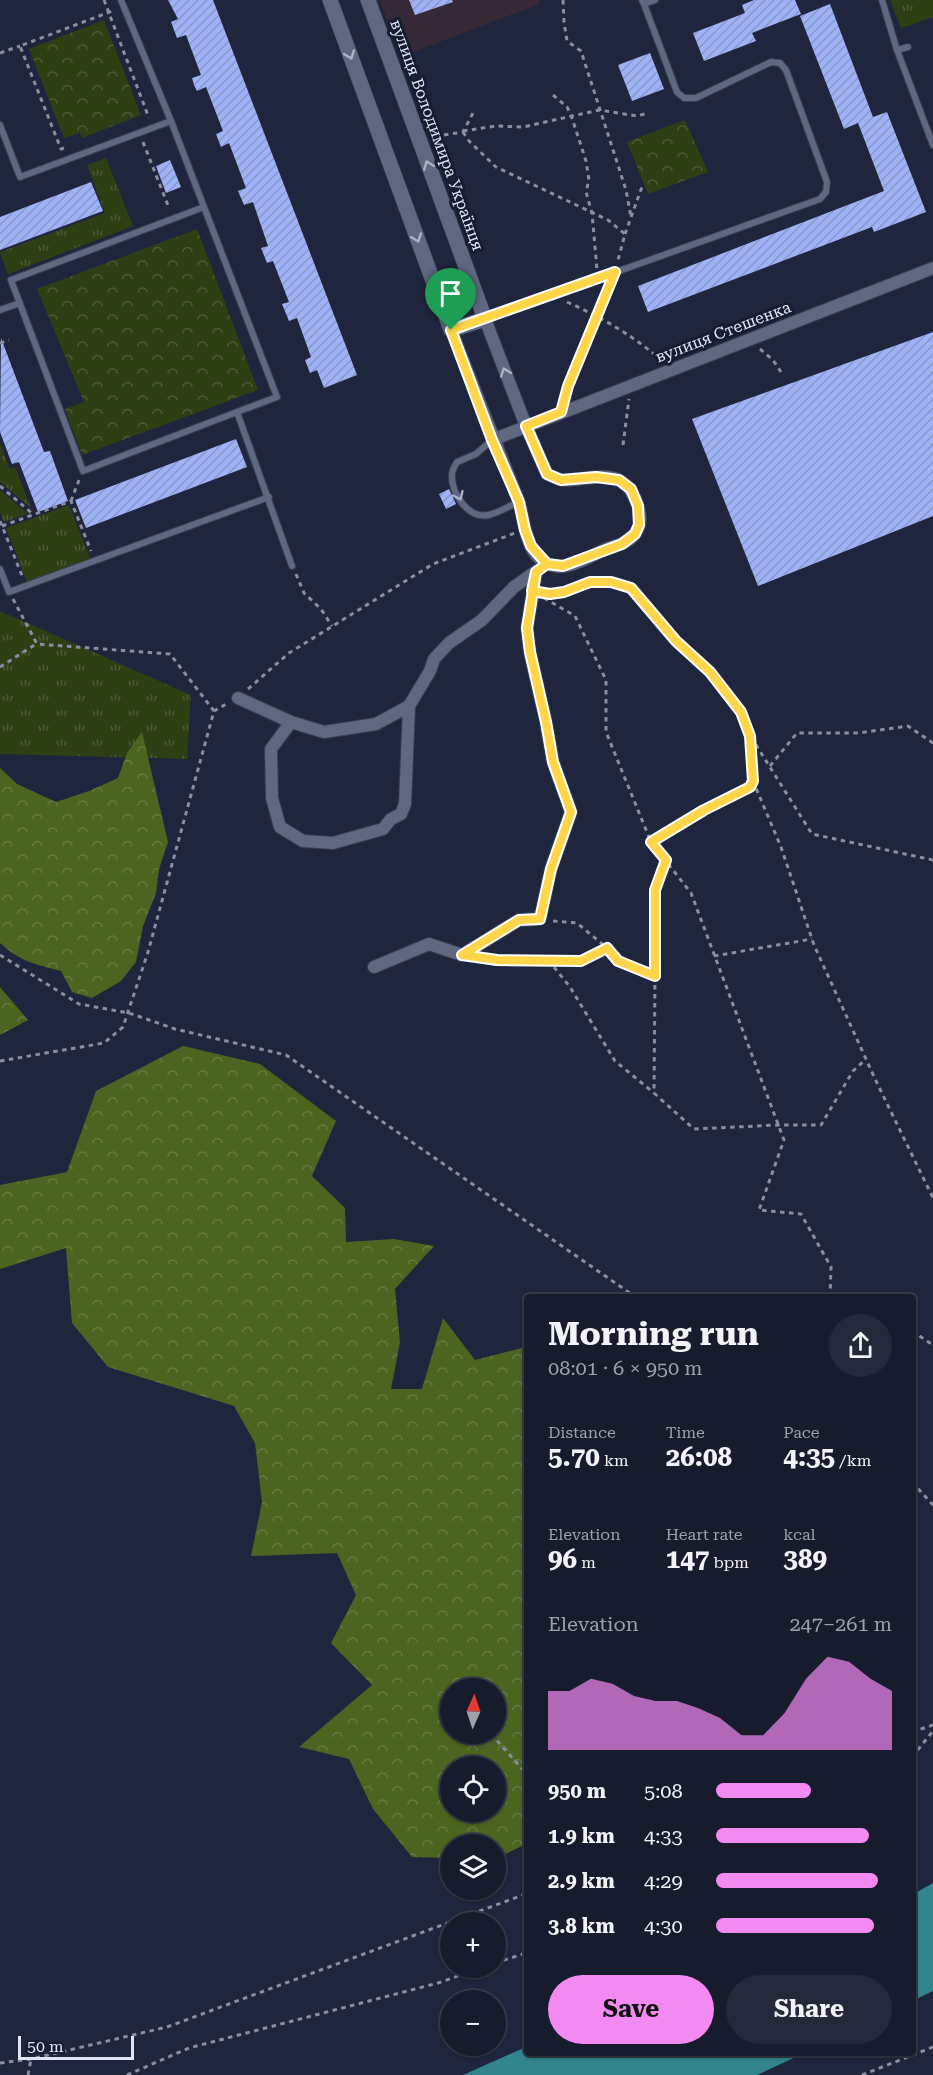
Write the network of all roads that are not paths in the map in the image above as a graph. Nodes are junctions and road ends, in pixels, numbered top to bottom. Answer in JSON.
{"nodes":[{"id":1,"x":330,"y":0,"type":"edge"},
{"id":2,"x":368,"y":0,"type":"edge"},
{"id":3,"x":655,"y":0,"type":"edge"},
{"id":4,"x":882,"y":0,"type":"edge"},
{"id":5,"x":643,"y":2,"type":"edge"},
{"id":6,"x":123,"y":3,"type":"edge"},
{"id":7,"x":908,"y":47,"type":"dead end"},
{"id":8,"x":897,"y":50,"type":"junction"},
{"id":9,"x":171,"y":121,"type":"junction"},
{"id":10,"x":0,"y":125,"type":"edge"},
{"id":11,"x":933,"y":145,"type":"edge"},
{"id":12,"x":204,"y":207,"type":"junction"},
{"id":13,"x":933,"y":268,"type":"edge"},
{"id":14,"x":20,"y":303,"type":"junction"},
{"id":15,"x":0,"y":310,"type":"edge"},
{"id":16,"x":485,"y":319,"type":"junction"},
{"id":17,"x":451,"y":330,"type":"junction"},
{"id":18,"x":237,"y":412,"type":"junction"},
{"id":19,"x":526,"y":426,"type":"junction"},
{"id":20,"x":492,"y":440,"type":"junction"},
{"id":21,"x":269,"y":497,"type":"junction"},
{"id":22,"x":519,"y":502,"type":"junction"},
{"id":23,"x":547,"y":564,"type":"junction"},
{"id":24,"x":292,"y":566,"type":"road end"},
{"id":25,"x":0,"y":569,"type":"edge"},
{"id":26,"x":536,"y":572,"type":"junction"},
{"id":27,"x":238,"y":698,"type":"dead end"},
{"id":28,"x":409,"y":706,"type":"junction"},
{"id":29,"x":291,"y":722,"type":"junction"},
{"id":30,"x":374,"y":967,"type":"dead end"}],
"edges":[{"from":1,"to":17,"type":"street","one_way":true},
{"from":16,"to":2,"type":"street","name":"вулиця Володимира Українця","one_way":true},
{"from":3,"to":5,"type":"lane"},
{"from":4,"to":8,"type":"lane"},
{"from":5,"to":16,"type":"lane"},
{"from":6,"to":9,"type":"lane"},
{"from":7,"to":8,"type":"lane"},
{"from":8,"to":11,"type":"lane"},
{"from":9,"to":10,"type":"lane"},
{"from":9,"to":12,"type":"lane"},
{"from":12,"to":14,"type":"lane"},
{"from":12,"to":18,"type":"lane"},
{"from":13,"to":19,"type":"street","name":"вулиця Стешенка"},
{"from":14,"to":15,"type":"lane"},
{"from":14,"to":18,"type":"lane"},
{"from":16,"to":17,"type":"street"},
{"from":19,"to":16,"type":"street","name":"вулиця Володимира Українця","one_way":true},
{"from":17,"to":20,"type":"street"},
{"from":18,"to":21,"type":"lane"},
{"from":19,"to":20,"type":"street","name":"вулиця Стешенка"},
{"from":19,"to":23,"type":"street","name":"вулиця Володимира Українця"},
{"from":20,"to":22,"type":"street"},
{"from":20,"to":22,"type":"lane","one_way":true},
{"from":21,"to":24,"type":"lane"},
{"from":21,"to":25,"type":"lane"},
{"from":22,"to":23,"type":"street"},
{"from":23,"to":26,"type":"street"},
{"from":26,"to":28,"type":"street"},
{"from":26,"to":30,"type":"street"},
{"from":27,"to":29,"type":"street"},
{"from":28,"to":29,"type":"street"},
{"from":28,"to":29,"type":"street"}]}
